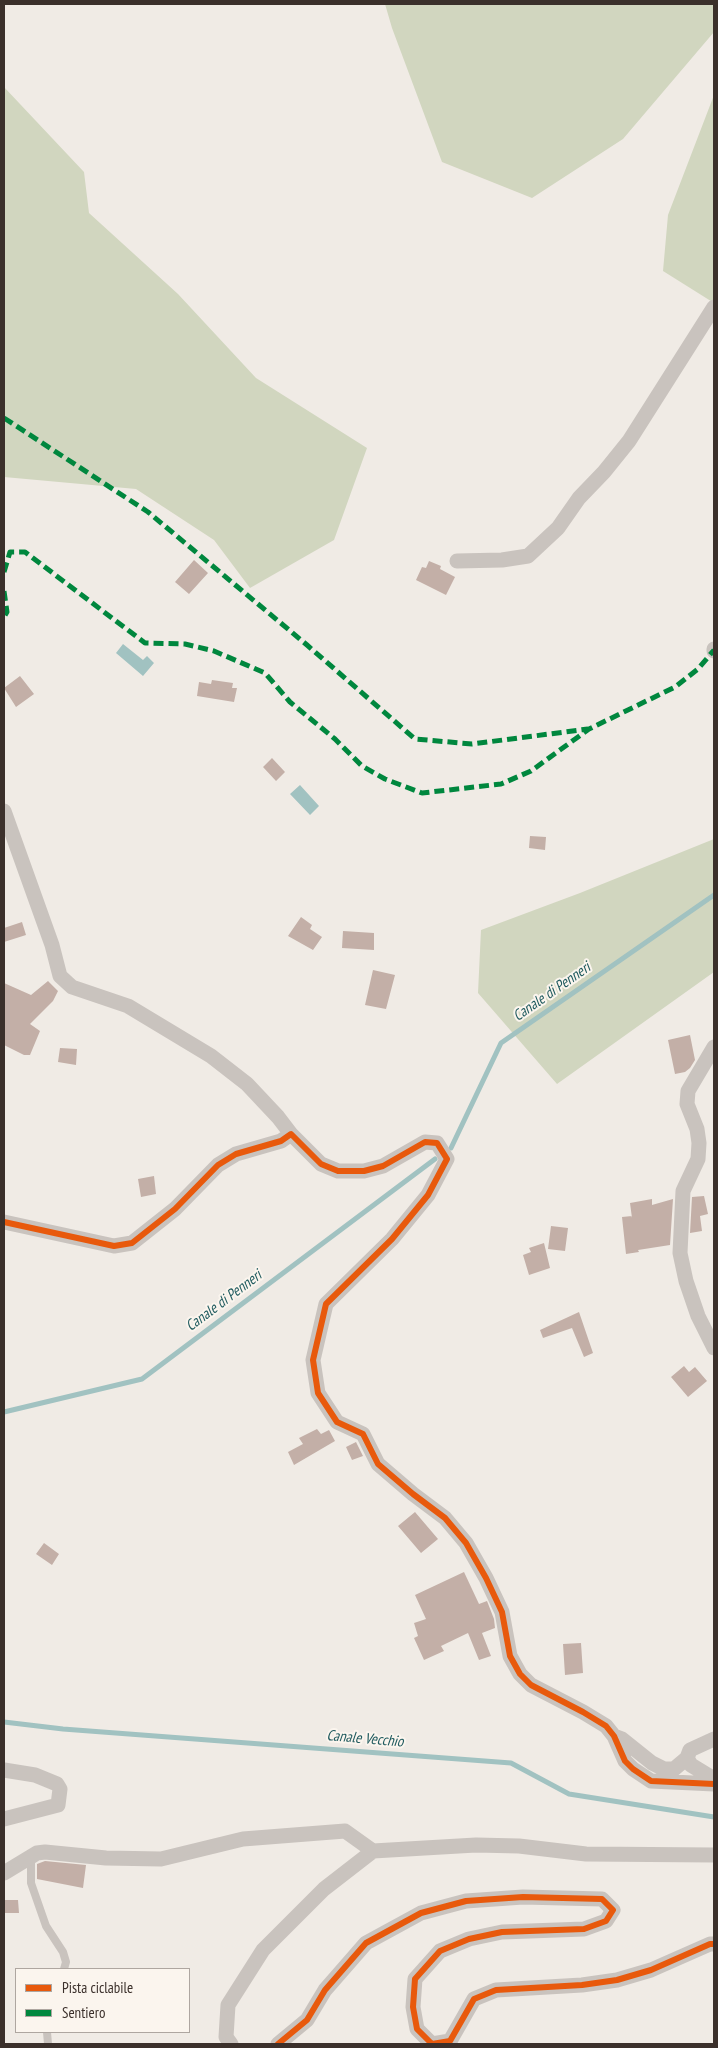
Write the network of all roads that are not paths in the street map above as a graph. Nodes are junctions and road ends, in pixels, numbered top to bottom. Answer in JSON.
{"nodes":[{"id":1,"x":714,"y":307,"type":"edge"},
{"id":2,"x":457,"y":561,"type":"dead end"},
{"id":3,"x":4,"y":811,"type":"edge"},
{"id":4,"x":714,"y":1047,"type":"edge"},
{"id":5,"x":291,"y":1134,"type":"junction"},
{"id":6,"x":4,"y":1222,"type":"edge"},
{"id":7,"x":714,"y":1348,"type":"edge"},
{"id":8,"x":614,"y":1736,"type":"junction"},
{"id":9,"x":714,"y":1739,"type":"edge"},
{"id":10,"x":688,"y":1758,"type":"junction"},
{"id":11,"x":4,"y":1770,"type":"edge"},
{"id":12,"x":714,"y":1779,"type":"edge"},
{"id":13,"x":714,"y":1784,"type":"edge"},
{"id":14,"x":4,"y":1819,"type":"edge"},
{"id":15,"x":374,"y":1852,"type":"junction"},
{"id":16,"x":714,"y":1856,"type":"edge"},
{"id":17,"x":31,"y":1857,"type":"junction"},
{"id":18,"x":4,"y":1873,"type":"edge"},
{"id":19,"x":714,"y":1944,"type":"edge"},
{"id":20,"x":64,"y":1968,"type":"edge"},
{"id":21,"x":231,"y":2044,"type":"edge"},
{"id":22,"x":278,"y":2044,"type":"edge"}],
"edges":[{"from":1,"to":2,"type":"street"},
{"from":3,"to":5,"type":"street"},
{"from":4,"to":7,"type":"street"},
{"from":5,"to":6,"type":"street"},
{"from":5,"to":8,"type":"street"},
{"from":8,"to":10,"type":"street"},
{"from":8,"to":13,"type":"street"},
{"from":9,"to":10,"type":"street"},
{"from":10,"to":12,"type":"street"},
{"from":11,"to":14,"type":"street"},
{"from":15,"to":16,"type":"street"},
{"from":15,"to":17,"type":"street"},
{"from":15,"to":21,"type":"street"},
{"from":17,"to":18,"type":"street"},
{"from":17,"to":20,"type":"lane"},
{"from":19,"to":22,"type":"street"}]}
